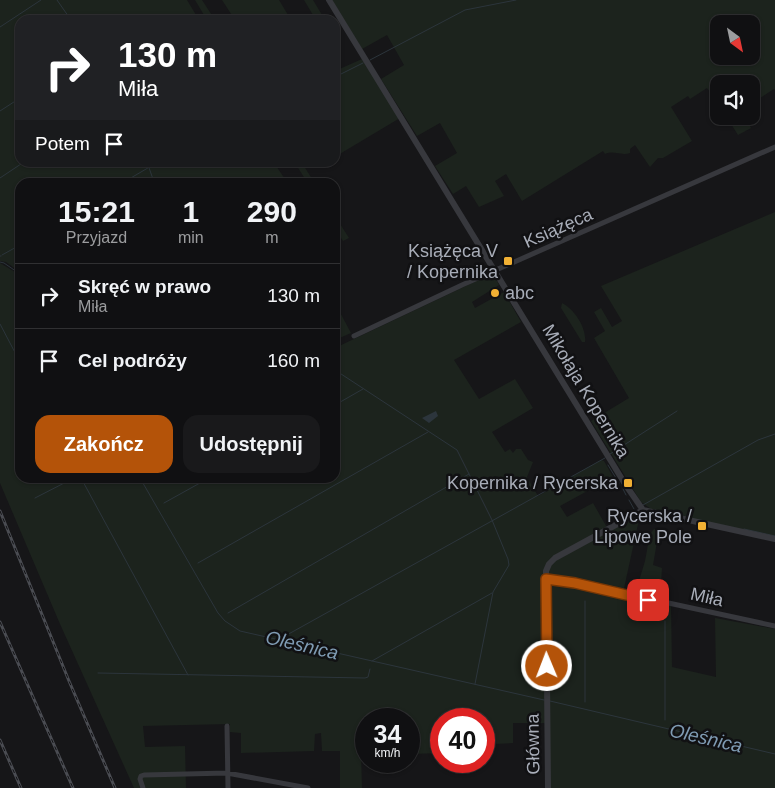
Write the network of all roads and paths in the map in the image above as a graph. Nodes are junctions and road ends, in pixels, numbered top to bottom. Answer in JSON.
{"nodes":[{"id":1,"x":329,"y":0,"type":"edge"},
{"id":2,"x":338,"y":15,"type":"edge"},
{"id":3,"x":340,"y":18,"type":"edge"},
{"id":4,"x":775,"y":148,"type":"edge"},
{"id":5,"x":495,"y":271,"type":"junction"},
{"id":6,"x":354,"y":336,"type":"dead end"},
{"id":7,"x":643,"y":510,"type":"junction"},
{"id":8,"x":775,"y":539,"type":"edge"},
{"id":9,"x":546,"y":579,"type":"junction"},
{"id":10,"x":775,"y":626,"type":"edge"},
{"id":11,"x":227,"y":726,"type":"dead end"},
{"id":12,"x":227,"y":773,"type":"junction"},
{"id":13,"x":143,"y":788,"type":"edge"},
{"id":14,"x":228,"y":788,"type":"edge"},
{"id":15,"x":308,"y":788,"type":"edge"},
{"id":16,"x":548,"y":788,"type":"edge"}],
"edges":[{"from":1,"to":2,"type":"street","name":"Mikołaja Kopernika"},
{"from":3,"to":5,"type":"street","name":"Mikołaja Kopernika"},
{"from":4,"to":5,"type":"street","name":"Książęca"},
{"from":5,"to":6,"type":"street","name":"Książęca"},
{"from":5,"to":7,"type":"street","name":"Mikołaja Kopernika"},
{"from":7,"to":8,"type":"street"},
{"from":7,"to":9,"type":"street"},
{"from":9,"to":10,"type":"street","name":"Miła"},
{"from":9,"to":16,"type":"street","name":"Główna"},
{"from":11,"to":12,"type":"street"},
{"from":12,"to":13,"type":"street"},
{"from":12,"to":14,"type":"street"},
{"from":12,"to":15,"type":"street"}]}
